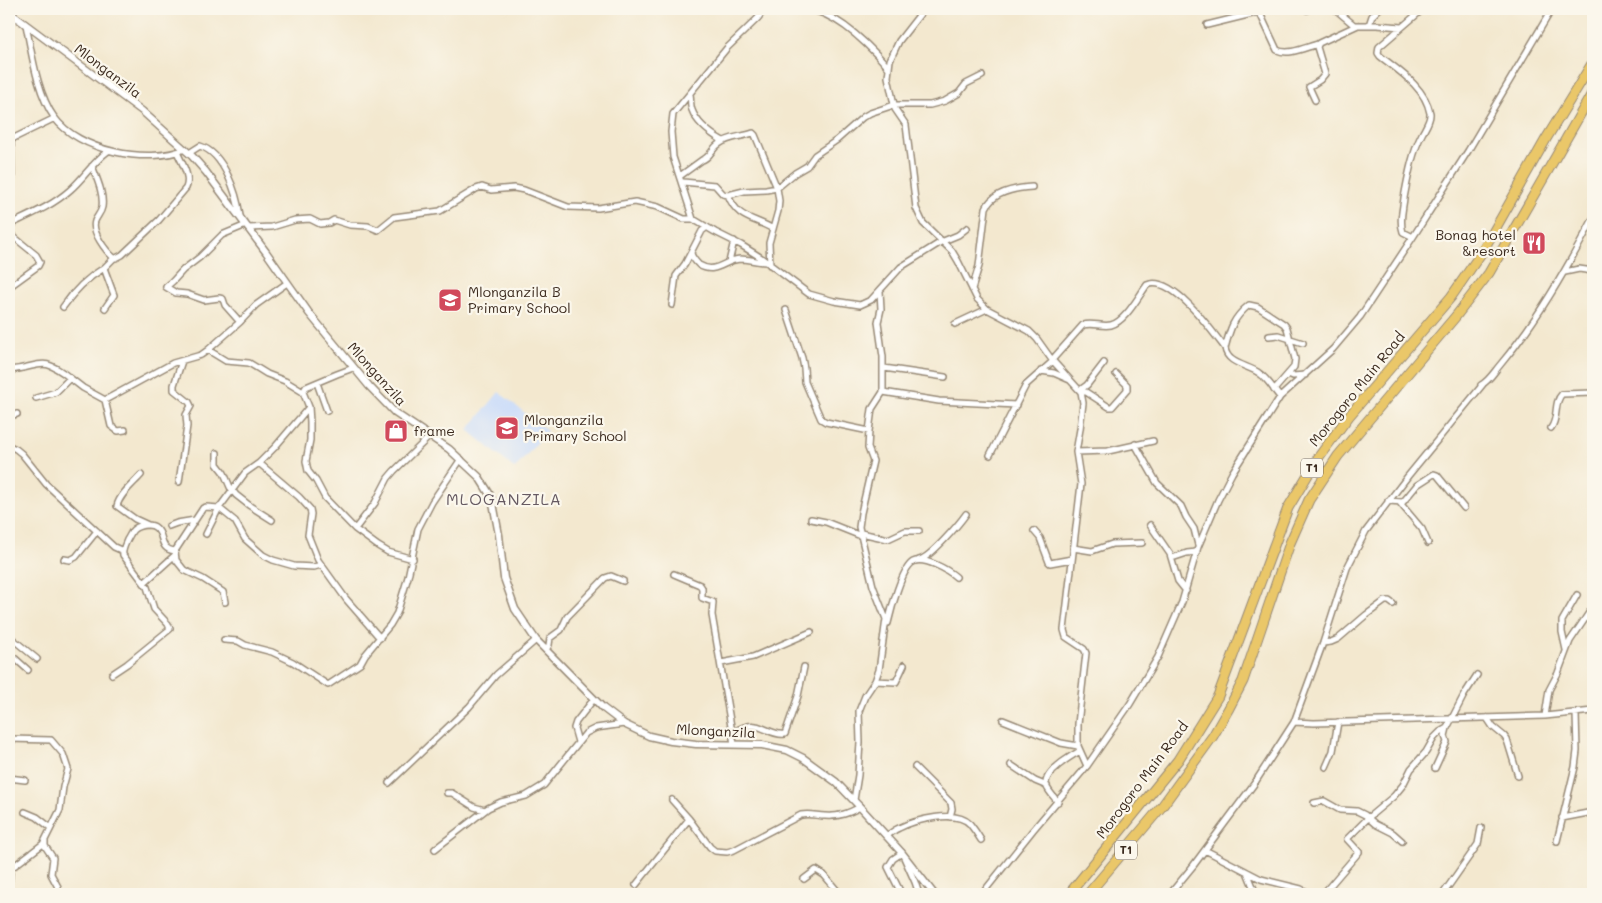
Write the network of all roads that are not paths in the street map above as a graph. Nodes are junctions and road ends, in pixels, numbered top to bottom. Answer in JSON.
{"nodes":[{"id":1,"x":764,"y":9,"type":"edge"},
{"id":2,"x":807,"y":9,"type":"edge"},
{"id":3,"x":924,"y":9,"type":"edge"},
{"id":4,"x":1335,"y":9,"type":"edge"},
{"id":5,"x":1379,"y":9,"type":"edge"},
{"id":6,"x":1423,"y":9,"type":"edge"},
{"id":7,"x":1552,"y":9,"type":"edge"},
{"id":8,"x":1259,"y":10,"type":"edge"},
{"id":9,"x":9,"y":12,"type":"edge"},
{"id":10,"x":26,"y":25,"type":"junction"},
{"id":11,"x":1207,"y":25,"type":"dead end"},
{"id":12,"x":1358,"y":25,"type":"junction"},
{"id":13,"x":1369,"y":25,"type":"junction"},
{"id":14,"x":1401,"y":27,"type":"junction"},
{"id":15,"x":1319,"y":44,"type":"junction"},
{"id":16,"x":1593,"y":62,"type":"edge"},
{"id":17,"x":888,"y":68,"type":"junction"},
{"id":18,"x":982,"y":76,"type":"dead end"},
{"id":19,"x":1593,"y":92,"type":"edge"},
{"id":20,"x":690,"y":94,"type":"junction"},
{"id":21,"x":1315,"y":100,"type":"dead end"},
{"id":22,"x":894,"y":105,"type":"junction"},
{"id":23,"x":55,"y":118,"type":"junction"},
{"id":24,"x":723,"y":142,"type":"junction"},
{"id":25,"x":108,"y":151,"type":"junction"},
{"id":26,"x":187,"y":151,"type":"junction"},
{"id":27,"x":177,"y":152,"type":"junction"},
{"id":28,"x":92,"y":166,"type":"junction"},
{"id":29,"x":680,"y":176,"type":"junction"},
{"id":30,"x":683,"y":182,"type":"junction"},
{"id":31,"x":1032,"y":187,"type":"dead end"},
{"id":32,"x":777,"y":188,"type":"junction"},
{"id":33,"x":728,"y":195,"type":"junction"},
{"id":34,"x":9,"y":205,"type":"edge"},
{"id":35,"x":240,"y":219,"type":"junction"},
{"id":36,"x":693,"y":219,"type":"junction"},
{"id":37,"x":1593,"y":219,"type":"edge"},
{"id":38,"x":9,"y":225,"type":"edge"},
{"id":39,"x":247,"y":227,"type":"junction"},
{"id":40,"x":707,"y":227,"type":"junction"},
{"id":41,"x":967,"y":228,"type":"dead end"},
{"id":42,"x":773,"y":229,"type":"junction"},
{"id":43,"x":9,"y":232,"type":"edge"},
{"id":44,"x":1414,"y":237,"type":"junction"},
{"id":45,"x":734,"y":241,"type":"junction"},
{"id":46,"x":942,"y":242,"type":"junction"},
{"id":47,"x":691,"y":252,"type":"junction"},
{"id":48,"x":114,"y":258,"type":"junction"},
{"id":49,"x":729,"y":262,"type":"junction"},
{"id":50,"x":769,"y":264,"type":"junction"},
{"id":51,"x":104,"y":268,"type":"junction"},
{"id":52,"x":1593,"y":271,"type":"edge"},
{"id":53,"x":1565,"y":272,"type":"junction"},
{"id":54,"x":287,"y":283,"type":"junction"},
{"id":55,"x":9,"y":287,"type":"edge"},
{"id":56,"x":972,"y":289,"type":"junction"},
{"id":57,"x":880,"y":291,"type":"junction"},
{"id":58,"x":672,"y":305,"type":"dead end"},
{"id":59,"x":63,"y":307,"type":"dead end"},
{"id":60,"x":105,"y":308,"type":"dead end"},
{"id":61,"x":987,"y":309,"type":"junction"},
{"id":62,"x":786,"y":310,"type":"dead end"},
{"id":63,"x":240,"y":322,"type":"junction"},
{"id":64,"x":955,"y":324,"type":"dead end"},
{"id":65,"x":1270,"y":336,"type":"dead end"},
{"id":66,"x":1289,"y":339,"type":"junction"},
{"id":67,"x":1303,"y":343,"type":"dead end"},
{"id":68,"x":1225,"y":348,"type":"junction"},
{"id":69,"x":208,"y":350,"type":"junction"},
{"id":70,"x":1052,"y":360,"type":"junction"},
{"id":71,"x":182,"y":361,"type":"junction"},
{"id":72,"x":1104,"y":363,"type":"dead end"},
{"id":73,"x":353,"y":368,"type":"junction"},
{"id":74,"x":884,"y":368,"type":"junction"},
{"id":75,"x":9,"y":370,"type":"edge"},
{"id":76,"x":1041,"y":371,"type":"junction"},
{"id":77,"x":1116,"y":374,"type":"dead end"},
{"id":78,"x":1288,"y":374,"type":"junction"},
{"id":79,"x":1305,"y":375,"type":"junction"},
{"id":80,"x":945,"y":377,"type":"dead end"},
{"id":81,"x":70,"y":378,"type":"junction"},
{"id":82,"x":1073,"y":381,"type":"junction"},
{"id":83,"x":317,"y":383,"type":"junction"},
{"id":84,"x":1274,"y":390,"type":"junction"},
{"id":85,"x":1080,"y":391,"type":"junction"},
{"id":86,"x":303,"y":392,"type":"junction"},
{"id":87,"x":883,"y":392,"type":"junction"},
{"id":88,"x":1593,"y":393,"type":"edge"},
{"id":89,"x":1280,"y":397,"type":"junction"},
{"id":90,"x":36,"y":398,"type":"dead end"},
{"id":91,"x":105,"y":400,"type":"junction"},
{"id":92,"x":1016,"y":405,"type":"junction"},
{"id":93,"x":309,"y":407,"type":"junction"},
{"id":94,"x":327,"y":411,"type":"dead end"},
{"id":95,"x":17,"y":414,"type":"dead end"},
{"id":96,"x":9,"y":416,"type":"edge"},
{"id":97,"x":1551,"y":428,"type":"dead end"},
{"id":98,"x":125,"y":430,"type":"dead end"},
{"id":99,"x":869,"y":431,"type":"junction"},
{"id":100,"x":430,"y":436,"type":"junction"},
{"id":101,"x":1153,"y":441,"type":"dead end"},
{"id":102,"x":1135,"y":444,"type":"junction"},
{"id":103,"x":9,"y":446,"type":"edge"},
{"id":104,"x":1076,"y":452,"type":"junction"},
{"id":105,"x":217,"y":453,"type":"dead end"},
{"id":106,"x":990,"y":455,"type":"dead end"},
{"id":107,"x":461,"y":459,"type":"junction"},
{"id":108,"x":259,"y":463,"type":"junction"},
{"id":109,"x":141,"y":475,"type":"dead end"},
{"id":110,"x":179,"y":482,"type":"dead end"},
{"id":111,"x":232,"y":491,"type":"junction"},
{"id":112,"x":1388,"y":501,"type":"junction"},
{"id":113,"x":1400,"y":503,"type":"junction"},
{"id":114,"x":219,"y":508,"type":"junction"},
{"id":115,"x":1464,"y":508,"type":"dead end"},
{"id":116,"x":966,"y":514,"type":"dead end"},
{"id":117,"x":811,"y":519,"type":"dead end"},
{"id":118,"x":195,"y":520,"type":"junction"},
{"id":119,"x":272,"y":520,"type":"dead end"},
{"id":120,"x":148,"y":526,"type":"junction"},
{"id":121,"x":169,"y":526,"type":"dead end"},
{"id":122,"x":1150,"y":526,"type":"dead end"},
{"id":123,"x":355,"y":529,"type":"junction"},
{"id":124,"x":97,"y":531,"type":"junction"},
{"id":125,"x":919,"y":531,"type":"dead end"},
{"id":126,"x":1034,"y":531,"type":"dead end"},
{"id":127,"x":206,"y":534,"type":"dead end"},
{"id":128,"x":861,"y":535,"type":"junction"},
{"id":129,"x":1142,"y":543,"type":"dead end"},
{"id":130,"x":1428,"y":543,"type":"dead end"},
{"id":131,"x":1073,"y":548,"type":"junction"},
{"id":132,"x":1197,"y":550,"type":"junction"},
{"id":133,"x":122,"y":551,"type":"junction"},
{"id":134,"x":175,"y":553,"type":"junction"},
{"id":135,"x":1172,"y":558,"type":"junction"},
{"id":136,"x":64,"y":559,"type":"dead end"},
{"id":137,"x":413,"y":559,"type":"junction"},
{"id":138,"x":1072,"y":559,"type":"junction"},
{"id":139,"x":918,"y":560,"type":"junction"},
{"id":140,"x":321,"y":565,"type":"junction"},
{"id":141,"x":674,"y":574,"type":"dead end"},
{"id":142,"x":956,"y":577,"type":"dead end"},
{"id":143,"x":623,"y":581,"type":"dead end"},
{"id":144,"x":144,"y":583,"type":"junction"},
{"id":145,"x":1186,"y":591,"type":"junction"},
{"id":146,"x":1577,"y":595,"type":"dead end"},
{"id":147,"x":225,"y":602,"type":"dead end"},
{"id":148,"x":1393,"y":604,"type":"dead end"},
{"id":149,"x":1593,"y":607,"type":"edge"},
{"id":150,"x":886,"y":629,"type":"junction"},
{"id":151,"x":811,"y":632,"type":"dead end"},
{"id":152,"x":9,"y":636,"type":"edge"},
{"id":153,"x":380,"y":638,"type":"junction"},
{"id":154,"x":224,"y":640,"type":"dead end"},
{"id":155,"x":536,"y":640,"type":"junction"},
{"id":156,"x":1323,"y":643,"type":"junction"},
{"id":157,"x":546,"y":650,"type":"junction"},
{"id":158,"x":1566,"y":651,"type":"junction"},
{"id":159,"x":9,"y":653,"type":"edge"},
{"id":160,"x":37,"y":659,"type":"dead end"},
{"id":161,"x":721,"y":663,"type":"junction"},
{"id":162,"x":904,"y":665,"type":"dead end"},
{"id":163,"x":804,"y":667,"type":"dead end"},
{"id":164,"x":28,"y":670,"type":"dead end"},
{"id":165,"x":112,"y":674,"type":"dead end"},
{"id":166,"x":1477,"y":675,"type":"dead end"},
{"id":167,"x":875,"y":681,"type":"junction"},
{"id":168,"x":594,"y":699,"type":"junction"},
{"id":169,"x":1593,"y":711,"type":"edge"},
{"id":170,"x":1576,"y":713,"type":"junction"},
{"id":171,"x":1545,"y":716,"type":"junction"},
{"id":172,"x":1487,"y":718,"type":"junction"},
{"id":173,"x":1452,"y":719,"type":"junction"},
{"id":174,"x":1003,"y":720,"type":"dead end"},
{"id":175,"x":1294,"y":722,"type":"junction"},
{"id":176,"x":1338,"y":722,"type":"junction"},
{"id":177,"x":624,"y":724,"type":"junction"},
{"id":178,"x":1448,"y":728,"type":"junction"},
{"id":179,"x":732,"y":732,"type":"junction"},
{"id":180,"x":9,"y":741,"type":"edge"},
{"id":181,"x":578,"y":742,"type":"junction"},
{"id":182,"x":734,"y":744,"type":"junction"},
{"id":183,"x":1079,"y":748,"type":"junction"},
{"id":184,"x":1010,"y":765,"type":"dead end"},
{"id":185,"x":1087,"y":766,"type":"junction"},
{"id":186,"x":915,"y":767,"type":"dead end"},
{"id":187,"x":1326,"y":767,"type":"dead end"},
{"id":188,"x":1435,"y":768,"type":"dead end"},
{"id":189,"x":1518,"y":776,"type":"dead end"},
{"id":190,"x":9,"y":778,"type":"edge"},
{"id":191,"x":25,"y":780,"type":"dead end"},
{"id":192,"x":388,"y":783,"type":"dead end"},
{"id":193,"x":1047,"y":786,"type":"junction"},
{"id":194,"x":447,"y":792,"type":"dead end"},
{"id":195,"x":672,"y":800,"type":"dead end"},
{"id":196,"x":854,"y":800,"type":"junction"},
{"id":197,"x":1058,"y":802,"type":"junction"},
{"id":198,"x":1314,"y":804,"type":"dead end"},
{"id":199,"x":860,"y":807,"type":"junction"},
{"id":200,"x":485,"y":810,"type":"junction"},
{"id":201,"x":25,"y":812,"type":"dead end"},
{"id":202,"x":1593,"y":812,"type":"edge"},
{"id":203,"x":950,"y":817,"type":"junction"},
{"id":204,"x":1369,"y":817,"type":"junction"},
{"id":205,"x":1562,"y":818,"type":"junction"},
{"id":206,"x":689,"y":819,"type":"junction"},
{"id":207,"x":51,"y":828,"type":"junction"},
{"id":208,"x":1481,"y":828,"type":"dead end"},
{"id":209,"x":886,"y":836,"type":"junction"},
{"id":210,"x":44,"y":840,"type":"junction"},
{"id":211,"x":981,"y":840,"type":"dead end"},
{"id":212,"x":1402,"y":841,"type":"dead end"},
{"id":213,"x":1557,"y":841,"type":"dead end"},
{"id":214,"x":435,"y":849,"type":"dead end"},
{"id":215,"x":1205,"y":850,"type":"junction"},
{"id":216,"x":902,"y":854,"type":"junction"},
{"id":217,"x":9,"y":868,"type":"edge"},
{"id":218,"x":1247,"y":872,"type":"junction"},
{"id":219,"x":804,"y":879,"type":"dead end"},
{"id":220,"x":9,"y":883,"type":"edge"},
{"id":221,"x":636,"y":885,"type":"dead end"},
{"id":222,"x":900,"y":891,"type":"dead end"},
{"id":223,"x":58,"y":894,"type":"edge"},
{"id":224,"x":840,"y":894,"type":"edge"},
{"id":225,"x":919,"y":894,"type":"edge"},
{"id":226,"x":934,"y":894,"type":"edge"},
{"id":227,"x":982,"y":894,"type":"edge"},
{"id":228,"x":1069,"y":894,"type":"edge"},
{"id":229,"x":1088,"y":894,"type":"edge"},
{"id":230,"x":1170,"y":894,"type":"edge"},
{"id":231,"x":1256,"y":894,"type":"edge"},
{"id":232,"x":1311,"y":894,"type":"edge"},
{"id":233,"x":1323,"y":894,"type":"edge"},
{"id":234,"x":1443,"y":894,"type":"edge"}],
"edges":[{"from":1,"to":20,"type":"street"},
{"from":2,"to":17,"type":"street"},
{"from":3,"to":17,"type":"street"},
{"from":4,"to":12,"type":"street"},
{"from":5,"to":13,"type":"street"},
{"from":6,"to":14,"type":"street"},
{"from":7,"to":44,"type":"street"},
{"from":8,"to":11,"type":"street"},
{"from":8,"to":15,"type":"street"},
{"from":9,"to":10,"type":"street","name":"Mlonganzila"},
{"from":10,"to":23,"type":"street"},
{"from":10,"to":26,"type":"street","name":"Mlonganzila"},
{"from":12,"to":13,"type":"street"},
{"from":12,"to":15,"type":"street"},
{"from":13,"to":14,"type":"street"},
{"from":14,"to":44,"type":"street"},
{"from":15,"to":21,"type":"street"},
{"from":16,"to":228,"type":"highway","name":"Morogoro Main Road","number":"T1"},
{"from":17,"to":22,"type":"street"},
{"from":18,"to":22,"type":"street"},
{"from":19,"to":229,"type":"highway","name":"Morogoro Main Road","number":"T1"},
{"from":20,"to":24,"type":"street"},
{"from":20,"to":29,"type":"street"},
{"from":22,"to":32,"type":"street"},
{"from":22,"to":46,"type":"street"},
{"from":23,"to":25,"type":"street"},
{"from":23,"to":34,"type":"street"},
{"from":24,"to":29,"type":"street"},
{"from":24,"to":32,"type":"street"},
{"from":25,"to":27,"type":"street"},
{"from":25,"to":28,"type":"street"},
{"from":26,"to":27,"type":"street"},
{"from":26,"to":35,"type":"street","name":"Mlonganzila"},
{"from":26,"to":35,"type":"street"},
{"from":27,"to":48,"type":"street"},
{"from":28,"to":38,"type":"street"},
{"from":28,"to":48,"type":"street"},
{"from":29,"to":30,"type":"street"},
{"from":30,"to":33,"type":"street"},
{"from":30,"to":36,"type":"street"},
{"from":31,"to":56,"type":"street"},
{"from":32,"to":33,"type":"street"},
{"from":32,"to":42,"type":"street"},
{"from":33,"to":42,"type":"street"},
{"from":35,"to":39,"type":"street","name":"Mlonganzila"},
{"from":36,"to":39,"type":"street"},
{"from":36,"to":40,"type":"street"},
{"from":37,"to":53,"type":"street"},
{"from":39,"to":54,"type":"street","name":"Mlonganzila"},
{"from":39,"to":63,"type":"street"},
{"from":40,"to":45,"type":"street"},
{"from":40,"to":47,"type":"street"},
{"from":41,"to":46,"type":"street"},
{"from":42,"to":50,"type":"street"},
{"from":43,"to":55,"type":"street"},
{"from":44,"to":79,"type":"street"},
{"from":45,"to":49,"type":"street"},
{"from":45,"to":50,"type":"street"},
{"from":46,"to":56,"type":"street"},
{"from":46,"to":57,"type":"street"},
{"from":47,"to":49,"type":"street"},
{"from":47,"to":58,"type":"street"},
{"from":48,"to":51,"type":"street"},
{"from":49,"to":50,"type":"street"},
{"from":50,"to":57,"type":"street"},
{"from":51,"to":59,"type":"street"},
{"from":51,"to":60,"type":"street"},
{"from":52,"to":53,"type":"street"},
{"from":53,"to":112,"type":"street"},
{"from":54,"to":63,"type":"street"},
{"from":54,"to":73,"type":"street","name":"Mlonganzila"},
{"from":56,"to":61,"type":"street"},
{"from":57,"to":74,"type":"street"},
{"from":61,"to":64,"type":"street"},
{"from":61,"to":70,"type":"street"},
{"from":62,"to":99,"type":"street"},
{"from":63,"to":69,"type":"street"},
{"from":65,"to":66,"type":"street"},
{"from":66,"to":67,"type":"street"},
{"from":66,"to":68,"type":"street"},
{"from":66,"to":78,"type":"street"},
{"from":68,"to":70,"type":"street"},
{"from":68,"to":84,"type":"street"},
{"from":69,"to":71,"type":"street"},
{"from":69,"to":86,"type":"street"},
{"from":70,"to":76,"type":"street"},
{"from":70,"to":82,"type":"street"},
{"from":71,"to":91,"type":"street"},
{"from":71,"to":110,"type":"street"},
{"from":72,"to":85,"type":"street"},
{"from":73,"to":83,"type":"street"},
{"from":73,"to":100,"type":"street","name":"Mlonganzila"},
{"from":74,"to":80,"type":"street"},
{"from":74,"to":87,"type":"street"},
{"from":75,"to":81,"type":"street"},
{"from":76,"to":82,"type":"street"},
{"from":76,"to":92,"type":"street"},
{"from":77,"to":85,"type":"street"},
{"from":78,"to":79,"type":"street"},
{"from":78,"to":84,"type":"street"},
{"from":79,"to":89,"type":"street"},
{"from":81,"to":90,"type":"street"},
{"from":81,"to":91,"type":"street"},
{"from":82,"to":85,"type":"street"},
{"from":83,"to":86,"type":"street"},
{"from":83,"to":94,"type":"street"},
{"from":84,"to":89,"type":"street"},
{"from":85,"to":104,"type":"street"},
{"from":86,"to":93,"type":"street"},
{"from":87,"to":92,"type":"street"},
{"from":87,"to":99,"type":"street"},
{"from":88,"to":97,"type":"street"},
{"from":89,"to":132,"type":"street"},
{"from":91,"to":98,"type":"street"},
{"from":92,"to":106,"type":"street"},
{"from":93,"to":108,"type":"street"},
{"from":93,"to":123,"type":"street"},
{"from":95,"to":96,"type":"street"},
{"from":99,"to":128,"type":"street"},
{"from":100,"to":107,"type":"street","name":"Mlonganzila"},
{"from":100,"to":123,"type":"street"},
{"from":101,"to":102,"type":"street"},
{"from":102,"to":104,"type":"street"},
{"from":102,"to":132,"type":"street"},
{"from":103,"to":124,"type":"street"},
{"from":104,"to":131,"type":"street"},
{"from":105,"to":111,"type":"street"},
{"from":107,"to":137,"type":"street"},
{"from":107,"to":155,"type":"street","name":"Mlonganzila"},
{"from":108,"to":111,"type":"street"},
{"from":108,"to":140,"type":"street"},
{"from":109,"to":120,"type":"street"},
{"from":111,"to":114,"type":"street"},
{"from":111,"to":119,"type":"street"},
{"from":112,"to":113,"type":"street"},
{"from":112,"to":156,"type":"street"},
{"from":113,"to":115,"type":"street"},
{"from":113,"to":130,"type":"street"},
{"from":114,"to":118,"type":"street"},
{"from":114,"to":127,"type":"street"},
{"from":114,"to":140,"type":"street"},
{"from":116,"to":139,"type":"street"},
{"from":117,"to":128,"type":"street"},
{"from":118,"to":121,"type":"street"},
{"from":118,"to":134,"type":"street"},
{"from":120,"to":133,"type":"street"},
{"from":120,"to":134,"type":"street"},
{"from":122,"to":135,"type":"street"},
{"from":123,"to":137,"type":"street"},
{"from":124,"to":133,"type":"street"},
{"from":124,"to":136,"type":"street"},
{"from":125,"to":128,"type":"street"},
{"from":126,"to":138,"type":"street"},
{"from":128,"to":150,"type":"street"},
{"from":129,"to":131,"type":"street"},
{"from":131,"to":138,"type":"street"},
{"from":132,"to":135,"type":"street"},
{"from":132,"to":145,"type":"street"},
{"from":133,"to":144,"type":"street"},
{"from":134,"to":144,"type":"street"},
{"from":134,"to":147,"type":"street"},
{"from":135,"to":145,"type":"street"},
{"from":137,"to":153,"type":"street"},
{"from":138,"to":183,"type":"street"},
{"from":139,"to":142,"type":"street"},
{"from":139,"to":150,"type":"street"},
{"from":140,"to":153,"type":"street"},
{"from":141,"to":161,"type":"street"},
{"from":143,"to":157,"type":"street"},
{"from":144,"to":165,"type":"street"},
{"from":145,"to":185,"type":"street"},
{"from":146,"to":158,"type":"street"},
{"from":148,"to":156,"type":"street"},
{"from":149,"to":158,"type":"street"},
{"from":150,"to":167,"type":"street"},
{"from":151,"to":161,"type":"street"},
{"from":152,"to":160,"type":"street"},
{"from":153,"to":154,"type":"street"},
{"from":155,"to":157,"type":"street","name":"Mlonganzila"},
{"from":155,"to":192,"type":"street"},
{"from":156,"to":175,"type":"street"},
{"from":157,"to":168,"type":"street","name":"Mlonganzila"},
{"from":158,"to":171,"type":"street"},
{"from":159,"to":164,"type":"street"},
{"from":161,"to":179,"type":"street"},
{"from":162,"to":167,"type":"street"},
{"from":163,"to":179,"type":"street"},
{"from":166,"to":173,"type":"street"},
{"from":167,"to":196,"type":"street"},
{"from":168,"to":177,"type":"street","name":"Mlonganzila"},
{"from":168,"to":181,"type":"street"},
{"from":169,"to":170,"type":"street"},
{"from":170,"to":171,"type":"street"},
{"from":170,"to":205,"type":"street"},
{"from":171,"to":172,"type":"street"},
{"from":172,"to":173,"type":"street"},
{"from":172,"to":189,"type":"street"},
{"from":173,"to":176,"type":"street"},
{"from":173,"to":178,"type":"street"},
{"from":174,"to":183,"type":"street"},
{"from":175,"to":176,"type":"street"},
{"from":175,"to":215,"type":"street"},
{"from":176,"to":187,"type":"street"},
{"from":177,"to":181,"type":"street"},
{"from":177,"to":182,"type":"street","name":"Mlonganzila"},
{"from":178,"to":188,"type":"street"},
{"from":178,"to":204,"type":"street"},
{"from":179,"to":182,"type":"street"},
{"from":180,"to":207,"type":"street"},
{"from":181,"to":200,"type":"street"},
{"from":182,"to":196,"type":"street","name":"Mlonganzila"},
{"from":183,"to":185,"type":"street"},
{"from":183,"to":193,"type":"street"},
{"from":184,"to":193,"type":"street"},
{"from":185,"to":197,"type":"street"},
{"from":186,"to":203,"type":"street"},
{"from":190,"to":191,"type":"street"},
{"from":193,"to":197,"type":"street"},
{"from":194,"to":200,"type":"street"},
{"from":195,"to":206,"type":"street"},
{"from":196,"to":199,"type":"street","name":"Mlonganzila"},
{"from":197,"to":227,"type":"street"},
{"from":198,"to":204,"type":"street"},
{"from":199,"to":206,"type":"street"},
{"from":199,"to":209,"type":"street","name":"Mlonganzila"},
{"from":200,"to":214,"type":"street"},
{"from":201,"to":207,"type":"street"},
{"from":202,"to":205,"type":"street"},
{"from":203,"to":209,"type":"street"},
{"from":203,"to":211,"type":"street"},
{"from":204,"to":212,"type":"street"},
{"from":204,"to":233,"type":"street"},
{"from":205,"to":213,"type":"street"},
{"from":206,"to":221,"type":"street"},
{"from":207,"to":210,"type":"street"},
{"from":208,"to":234,"type":"street"},
{"from":209,"to":216,"type":"street","name":"Mlonganzila"},
{"from":210,"to":217,"type":"street"},
{"from":210,"to":223,"type":"street"},
{"from":215,"to":218,"type":"street"},
{"from":215,"to":230,"type":"street"},
{"from":216,"to":222,"type":"street"},
{"from":216,"to":225,"type":"street"},
{"from":216,"to":226,"type":"street","name":"Mlonganzila"},
{"from":217,"to":220,"type":"street"},
{"from":218,"to":231,"type":"street"},
{"from":218,"to":232,"type":"street"},
{"from":219,"to":224,"type":"street"}]}
